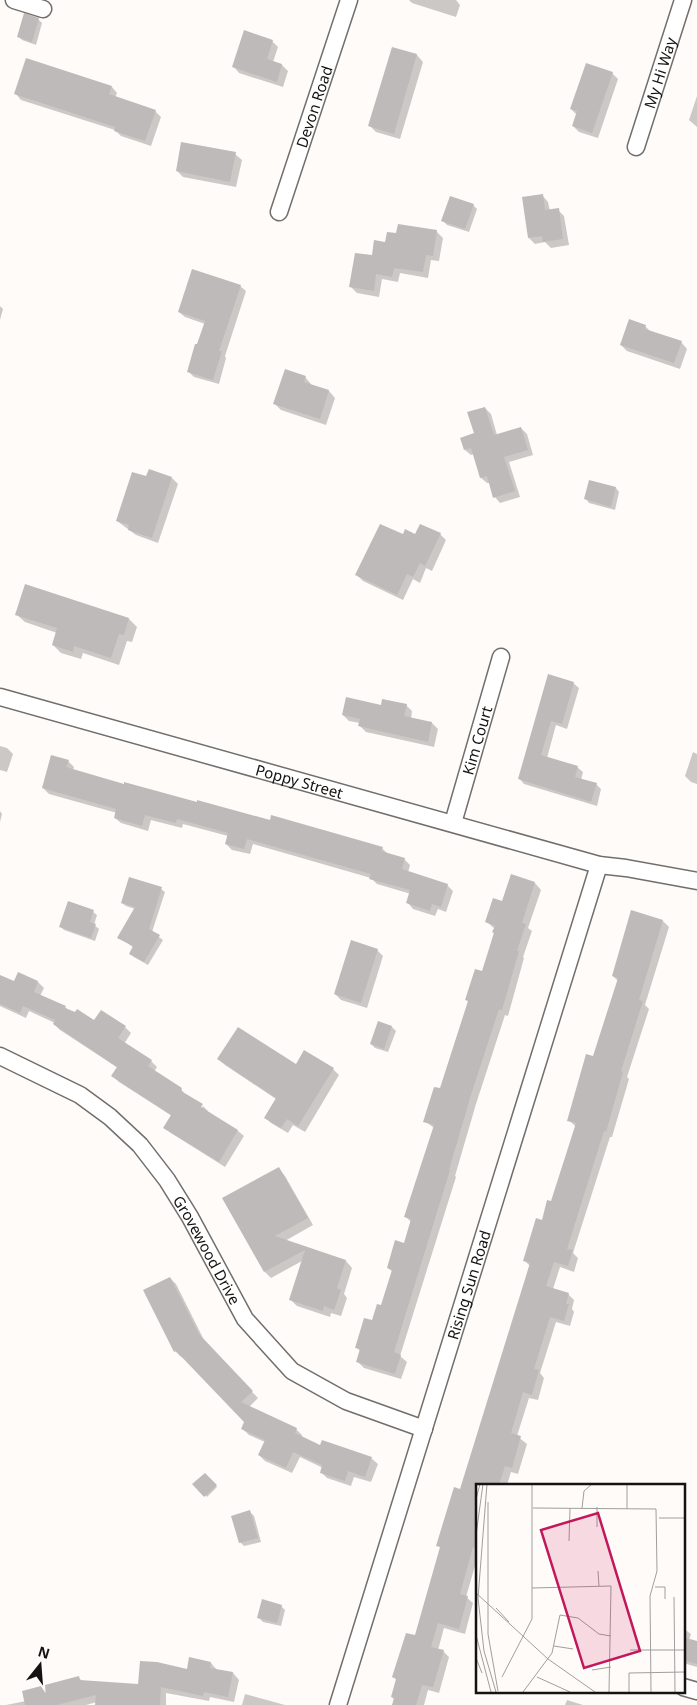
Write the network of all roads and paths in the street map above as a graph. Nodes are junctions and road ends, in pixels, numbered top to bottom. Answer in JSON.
{"nodes":[{"id":1,"x":14,"y":0,"type":"edge"},
{"id":2,"x":349,"y":0,"type":"edge"},
{"id":3,"x":683,"y":0,"type":"edge"},
{"id":4,"x":43,"y":9,"type":"dead end"},
{"id":5,"x":636,"y":147,"type":"dead end"},
{"id":6,"x":279,"y":212,"type":"dead end"},
{"id":7,"x":500,"y":657,"type":"dead end"},
{"id":8,"x":0,"y":697,"type":"edge"},
{"id":9,"x":453,"y":823,"type":"junction"},
{"id":10,"x":599,"y":865,"type":"junction"},
{"id":11,"x":697,"y":881,"type":"edge"},
{"id":12,"x":0,"y":1056,"type":"edge"},
{"id":13,"x":424,"y":1429,"type":"junction"},
{"id":14,"x":684,"y":1687,"type":"edge"},
{"id":15,"x":697,"y":1691,"type":"edge"},
{"id":16,"x":338,"y":1705,"type":"edge"}],
"edges":[{"from":1,"to":4,"type":"street"},
{"from":2,"to":6,"type":"street","name":"Devon Road"},
{"from":3,"to":5,"type":"street","name":"My Hi Way"},
{"from":7,"to":9,"type":"street","name":"Kim Court"},
{"from":8,"to":9,"type":"street","name":"Poppy Street"},
{"from":9,"to":10,"type":"street","name":"Poppy Street"},
{"from":10,"to":11,"type":"street","name":"Poppy Street"},
{"from":10,"to":13,"type":"street","name":"Rising Sun Road"},
{"from":12,"to":13,"type":"street","name":"Grovewood Drive"},
{"from":13,"to":16,"type":"street","name":"Rising Sun Road"},
{"from":14,"to":15,"type":"street"}]}
